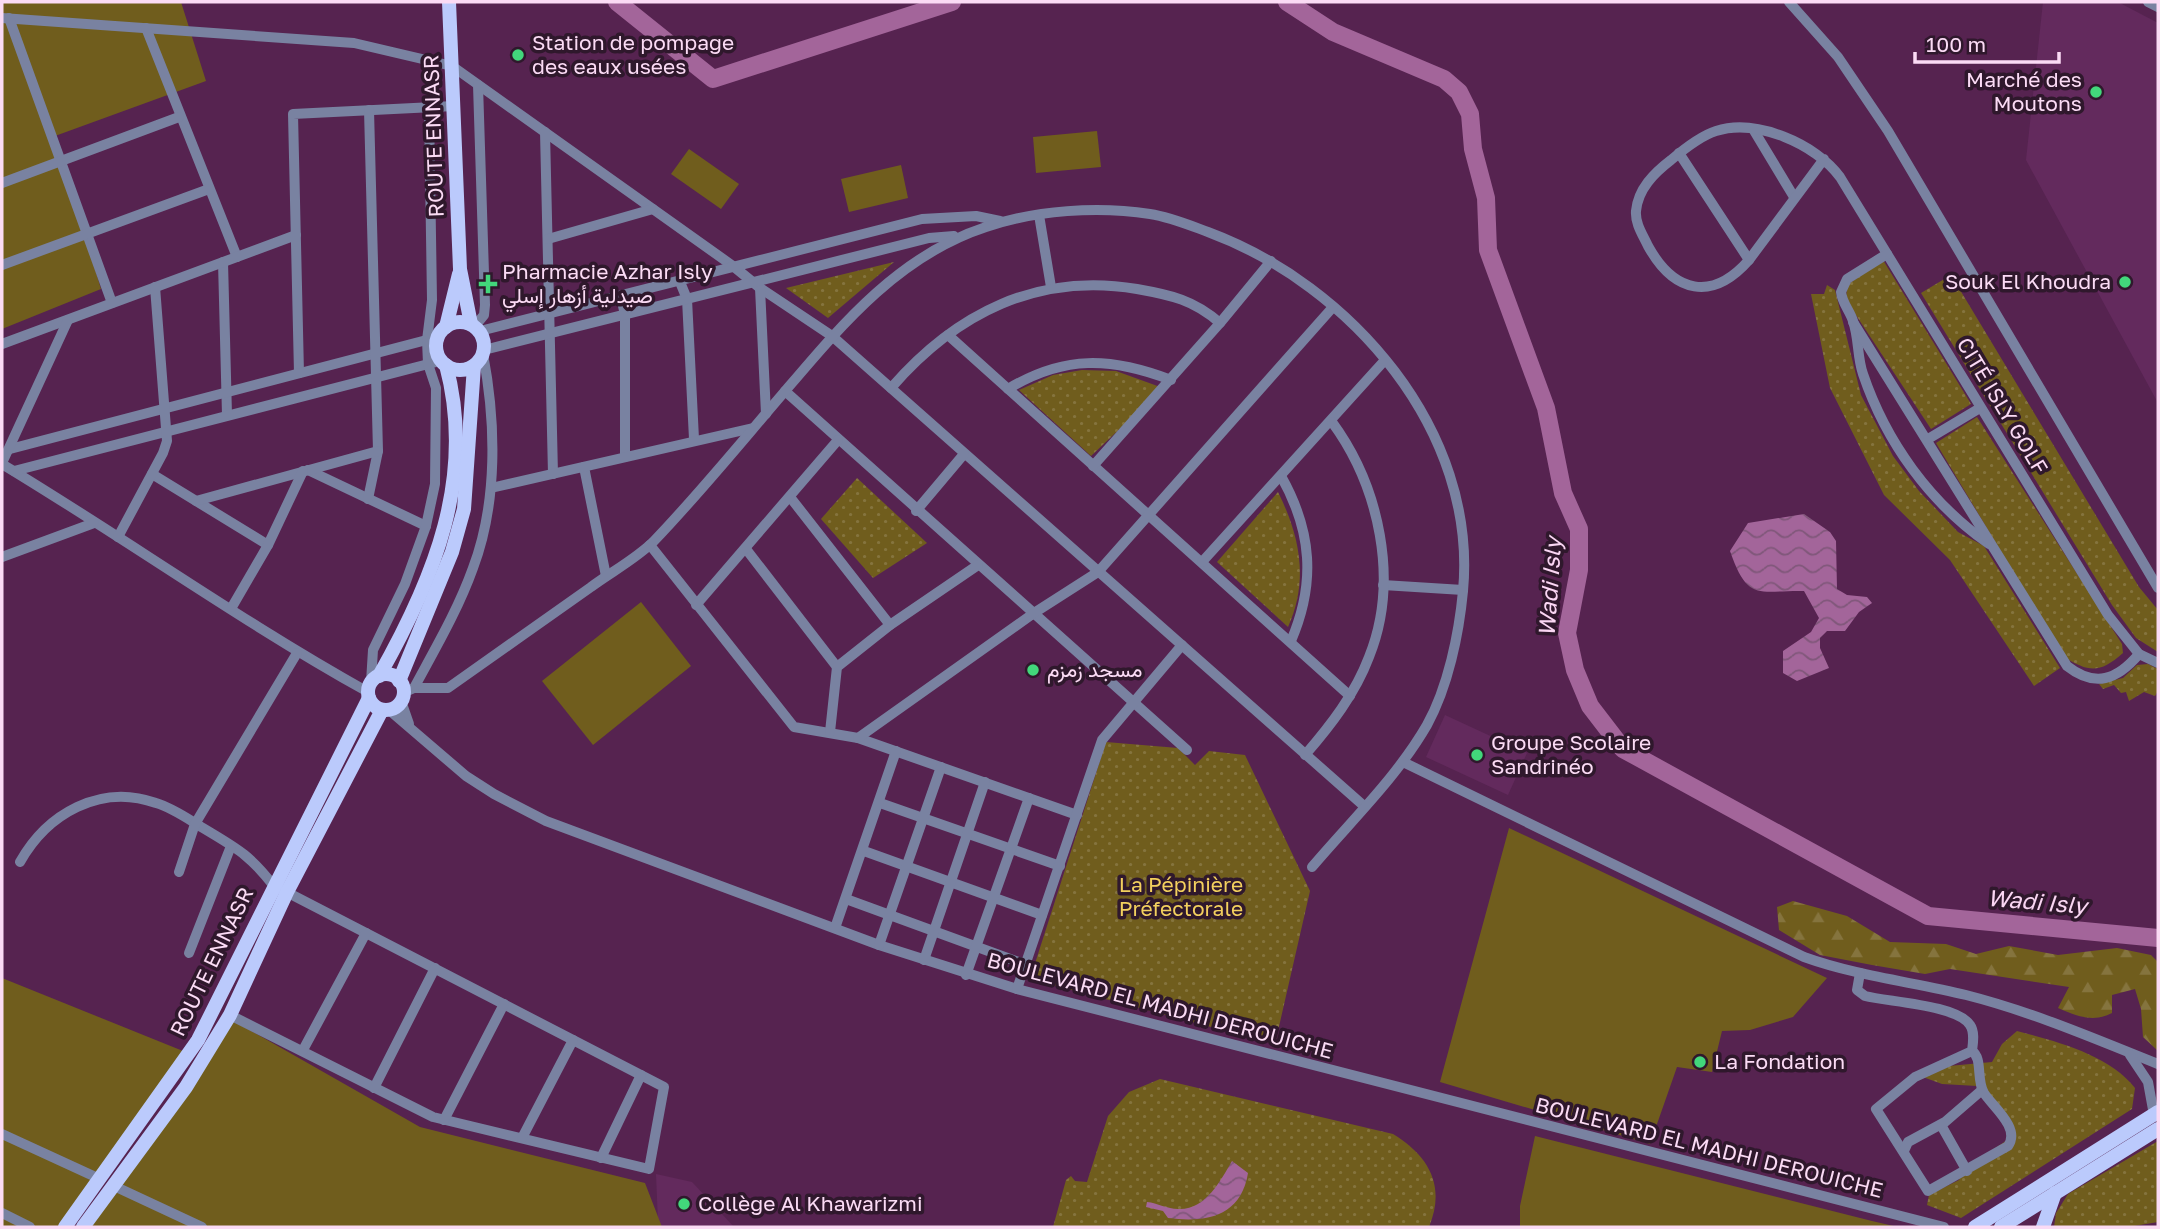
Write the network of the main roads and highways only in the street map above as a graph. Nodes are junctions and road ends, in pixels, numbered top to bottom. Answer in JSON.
{"nodes":[{"id":1,"x":449,"y":8,"type":"edge"},
{"id":2,"x":460,"y":269,"type":"junction"},
{"id":3,"x":475,"y":327,"type":"junction"},
{"id":4,"x":437,"y":335,"type":"junction"},
{"id":5,"x":481,"y":357,"type":"junction"},
{"id":6,"x":438,"y":364,"type":"junction"},
{"id":7,"x":372,"y":687,"type":"junction"},
{"id":8,"x":398,"y":697,"type":"junction"},
{"id":9,"x":2157,"y":1119,"type":"edge"},
{"id":10,"x":2055,"y":1193,"type":"junction"},
{"id":11,"x":65,"y":1227,"type":"edge"},
{"id":12,"x":83,"y":1227,"type":"edge"},
{"id":13,"x":1975,"y":1227,"type":"edge"},
{"id":14,"x":2001,"y":1227,"type":"edge"},
{"id":15,"x":2043,"y":1227,"type":"edge"}],
"edges":[{"from":1,"to":2,"type":"main road","name":"ROUTE ENNASR"},
{"from":2,"to":3,"type":"main road","name":"ROUTE ENNASR"},
{"from":2,"to":4,"type":"main road","name":"ROUTE ENNASR"},
{"from":3,"to":4,"type":"main road"},
{"from":3,"to":5,"type":"main road"},
{"from":4,"to":6,"type":"main road"},
{"from":5,"to":6,"type":"main road"},
{"from":5,"to":8,"type":"main road","name":"ROUTE ENNASR"},
{"from":6,"to":7,"type":"main road","name":"ROUTE ENNASR"},
{"from":7,"to":8,"type":"main road"},
{"from":7,"to":8,"type":"main road"},
{"from":7,"to":11,"type":"main road","name":"ROUTE ENNASR"},
{"from":8,"to":12,"type":"main road","name":"ROUTE ENNASR"},
{"from":9,"to":10,"type":"main road"},
{"from":9,"to":13,"type":"main road"},
{"from":10,"to":14,"type":"main road"},
{"from":10,"to":15,"type":"main road"}]}
